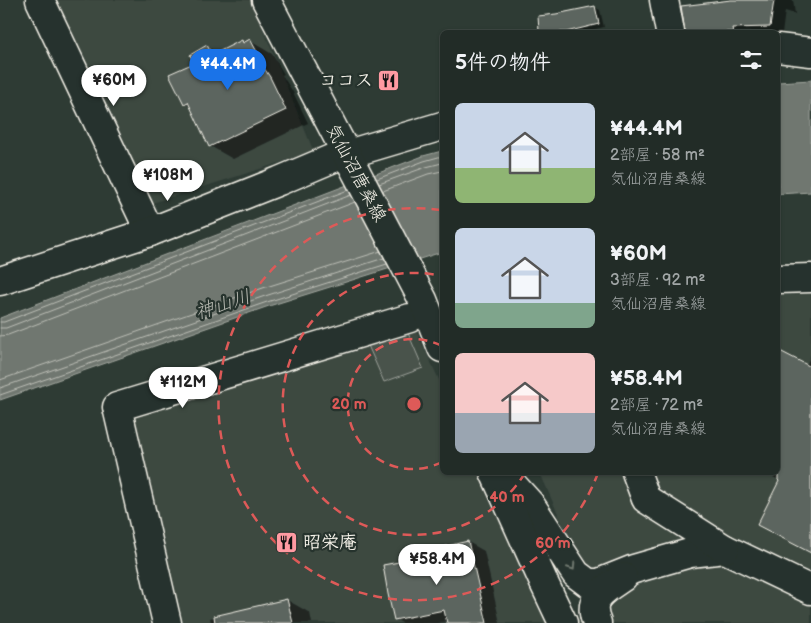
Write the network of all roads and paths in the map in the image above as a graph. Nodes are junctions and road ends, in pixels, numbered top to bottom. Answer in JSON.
{"nodes":[{"id":1,"x":40,"y":0,"type":"edge"},
{"id":2,"x":266,"y":0,"type":"edge"},
{"id":3,"x":664,"y":0,"type":"edge"},
{"id":4,"x":670,"y":30,"type":"edge"},
{"id":5,"x":780,"y":48,"type":"edge"},
{"id":6,"x":811,"y":52,"type":"edge"},
{"id":7,"x":440,"y":127,"type":"edge"},
{"id":8,"x":351,"y":162,"type":"junction"},
{"id":9,"x":150,"y":232,"type":"junction"},
{"id":10,"x":780,"y":278,"type":"edge"},
{"id":11,"x":811,"y":278,"type":"edge"},
{"id":12,"x":0,"y":281,"type":"edge"},
{"id":13,"x":416,"y":309,"type":"junction"},
{"id":14,"x":440,"y":345,"type":"edge"},
{"id":15,"x":495,"y":475,"type":"edge"},
{"id":16,"x":504,"y":475,"type":"edge"},
{"id":17,"x":637,"y":475,"type":"edge"},
{"id":18,"x":725,"y":549,"type":"junction"},
{"id":19,"x":634,"y":569,"type":"junction"},
{"id":20,"x":811,"y":590,"type":"edge"},
{"id":21,"x":167,"y":623,"type":"edge"},
{"id":22,"x":563,"y":623,"type":"edge"},
{"id":23,"x":597,"y":623,"type":"edge"}],
"edges":[{"from":1,"to":9,"type":"street"},
{"from":2,"to":8,"type":"street","name":"気仙沼唐桑線"},
{"from":3,"to":4,"type":"street"},
{"from":5,"to":6,"type":"street"},
{"from":7,"to":8,"type":"street"},
{"from":8,"to":9,"type":"street"},
{"from":8,"to":13,"type":"street","name":"気仙沼唐桑線"},
{"from":9,"to":12,"type":"street"},
{"from":10,"to":11,"type":"street"},
{"from":13,"to":14,"type":"street","name":"気仙沼唐桑線"},
{"from":13,"to":21,"type":"street"},
{"from":15,"to":22,"type":"street"},
{"from":16,"to":19,"type":"street","one_way":true},
{"from":17,"to":18,"type":"street"},
{"from":18,"to":19,"type":"street"},
{"from":18,"to":20,"type":"street"},
{"from":19,"to":23,"type":"street"}]}
